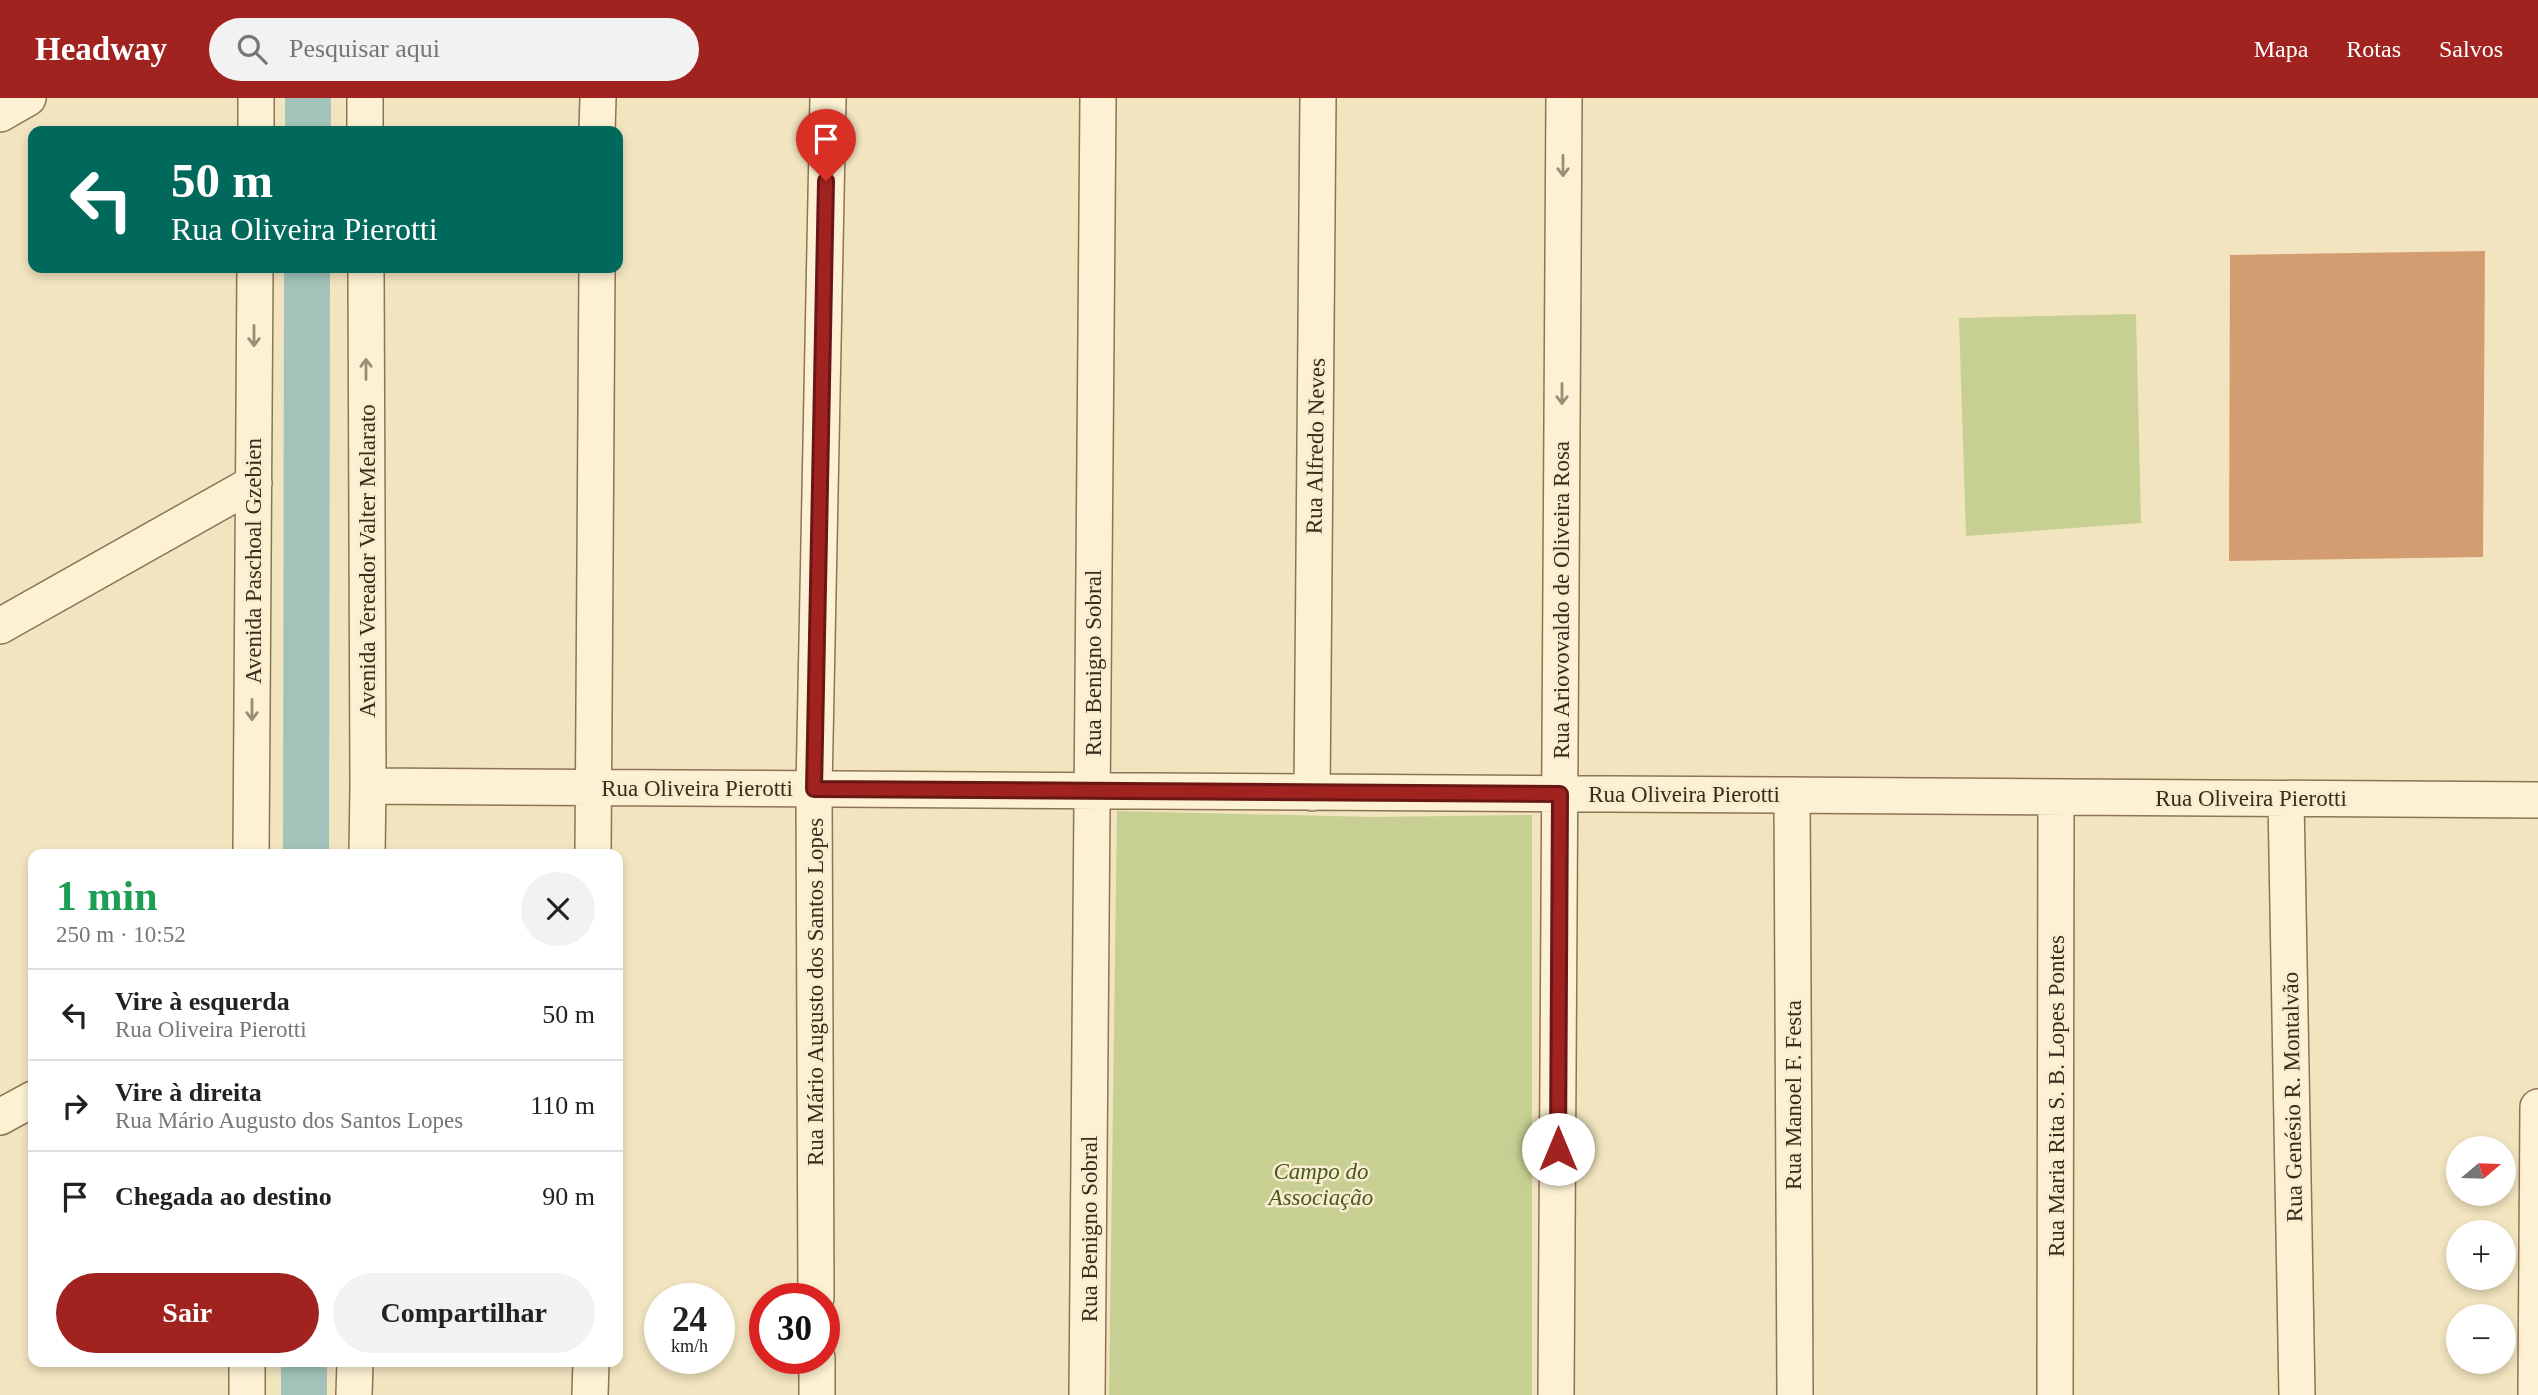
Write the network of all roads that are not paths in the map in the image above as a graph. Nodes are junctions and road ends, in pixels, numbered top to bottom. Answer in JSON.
{"nodes":[{"id":1,"x":28,"y":98,"type":"edge"},
{"id":2,"x":256,"y":98,"type":"edge"},
{"id":3,"x":365,"y":98,"type":"edge"},
{"id":4,"x":598,"y":98,"type":"edge"},
{"id":5,"x":828,"y":98,"type":"edge"},
{"id":6,"x":1098,"y":98,"type":"edge"},
{"id":7,"x":1318,"y":98,"type":"edge"},
{"id":8,"x":1563,"y":98,"type":"edge"},
{"id":9,"x":0,"y":114,"type":"edge"},
{"id":10,"x":256,"y":126,"type":"edge"},
{"id":11,"x":365,"y":126,"type":"edge"},
{"id":12,"x":597,"y":126,"type":"edge"},
{"id":13,"x":255,"y":273,"type":"edge"},
{"id":14,"x":366,"y":273,"type":"edge"},
{"id":15,"x":597,"y":273,"type":"edge"},
{"id":16,"x":254,"y":484,"type":"junction"},
{"id":17,"x":0,"y":626,"type":"edge"},
{"id":18,"x":368,"y":786,"type":"junction"},
{"id":19,"x":594,"y":787,"type":"junction"},
{"id":20,"x":814,"y":789,"type":"junction"},
{"id":21,"x":1092,"y":790,"type":"junction"},
{"id":22,"x":1312,"y":793,"type":"junction"},
{"id":23,"x":1560,"y":794,"type":"junction"},
{"id":24,"x":1792,"y":795,"type":"junction"},
{"id":25,"x":2056,"y":797,"type":"junction"},
{"id":26,"x":2286,"y":799,"type":"junction"},
{"id":27,"x":2538,"y":800,"type":"edge"},
{"id":28,"x":251,"y":849,"type":"edge"},
{"id":29,"x":367,"y":849,"type":"edge"},
{"id":30,"x":593,"y":849,"type":"edge"},
{"id":31,"x":28,"y":1102,"type":"edge"},
{"id":32,"x":2538,"y":1107,"type":"edge"},
{"id":33,"x":0,"y":1117,"type":"edge"},
{"id":34,"x":816,"y":1283,"type":"edge"},
{"id":35,"x":247,"y":1367,"type":"edge"},
{"id":36,"x":355,"y":1367,"type":"edge"},
{"id":37,"x":590,"y":1367,"type":"edge"},
{"id":38,"x":817,"y":1374,"type":"edge"},
{"id":39,"x":247,"y":1395,"type":"edge"},
{"id":40,"x":354,"y":1395,"type":"edge"},
{"id":41,"x":590,"y":1395,"type":"edge"},
{"id":42,"x":817,"y":1395,"type":"edge"},
{"id":43,"x":1087,"y":1395,"type":"edge"},
{"id":44,"x":1556,"y":1395,"type":"edge"},
{"id":45,"x":1795,"y":1395,"type":"edge"},
{"id":46,"x":2054,"y":1395,"type":"edge"},
{"id":47,"x":2297,"y":1395,"type":"edge"},
{"id":48,"x":2536,"y":1395,"type":"edge"}],
"edges":[{"from":1,"to":9,"type":"street"},
{"from":2,"to":10,"type":"street"},
{"from":3,"to":11,"type":"street"},
{"from":4,"to":12,"type":"street"},
{"from":5,"to":20,"type":"street","name":"Rua Mário Augusto dos Santos Lopes"},
{"from":6,"to":21,"type":"street","name":"Rua Benigno Sobral"},
{"from":7,"to":22,"type":"street","name":"Rua Alfredo Neves"},
{"from":8,"to":23,"type":"street","name":"Rua Ariovovaldo de Oliveira Rosa","one_way":true},
{"from":13,"to":16,"type":"street","name":"Avenida Paschoal Gzebien","one_way":true},
{"from":18,"to":14,"type":"street","name":"Avenida Vereador Valter Melarato","one_way":true},
{"from":15,"to":19,"type":"street"},
{"from":16,"to":17,"type":"street"},
{"from":16,"to":28,"type":"street","name":"Avenida Paschoal Gzebien","one_way":true},
{"from":18,"to":19,"type":"street","name":"Rua Oliveira Pierotti"},
{"from":18,"to":29,"type":"street","name":"Avenida Vereador Valter Melarato"},
{"from":19,"to":20,"type":"street","name":"Rua Oliveira Pierotti"},
{"from":19,"to":30,"type":"street"},
{"from":20,"to":21,"type":"street","name":"Rua Oliveira Pierotti"},
{"from":20,"to":34,"type":"street","name":"Rua Mário Augusto dos Santos Lopes"},
{"from":21,"to":22,"type":"street","name":"Rua Oliveira Pierotti"},
{"from":21,"to":43,"type":"street","name":"Rua Benigno Sobral"},
{"from":22,"to":23,"type":"street","name":"Rua Oliveira Pierotti"},
{"from":23,"to":24,"type":"street","name":"Rua Oliveira Pierotti"},
{"from":23,"to":44,"type":"street","name":"Rua Ariovovaldo de Oliveira Rosa"},
{"from":24,"to":25,"type":"street","name":"Rua Oliveira Pierotti"},
{"from":24,"to":45,"type":"street","name":"Rua Manoel F. Festa"},
{"from":25,"to":26,"type":"street","name":"Rua Oliveira Pierotti"},
{"from":25,"to":46,"type":"street","name":"Rua Maria Rita S. B. Lopes Pontes"},
{"from":26,"to":27,"type":"street","name":"Rua Oliveira Pierotti"},
{"from":26,"to":47,"type":"street","name":"Rua Genésio R. Montalvão"},
{"from":31,"to":33,"type":"street"},
{"from":32,"to":48,"type":"street"},
{"from":35,"to":39,"type":"street"},
{"from":36,"to":40,"type":"street"},
{"from":37,"to":41,"type":"street"},
{"from":38,"to":42,"type":"street"}]}
